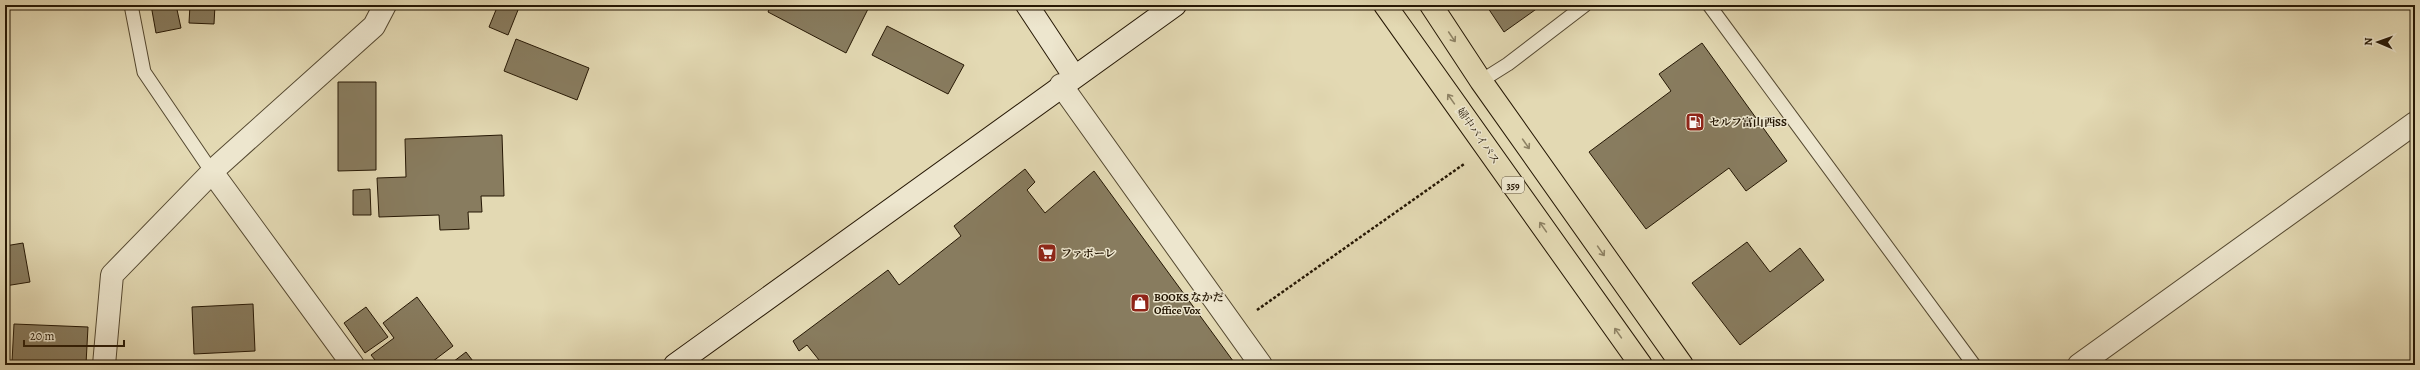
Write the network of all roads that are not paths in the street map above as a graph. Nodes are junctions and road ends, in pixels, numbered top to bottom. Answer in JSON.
{"nodes":[{"id":1,"x":131,"y":5,"type":"edge"},
{"id":2,"x":385,"y":5,"type":"edge"},
{"id":3,"x":1027,"y":5,"type":"edge"},
{"id":4,"x":1175,"y":5,"type":"edge"},
{"id":5,"x":1385,"y":5,"type":"edge"},
{"id":6,"x":1431,"y":5,"type":"edge"},
{"id":7,"x":1585,"y":5,"type":"edge"},
{"id":8,"x":1710,"y":5,"type":"edge"},
{"id":9,"x":1068,"y":81,"type":"junction"},
{"id":10,"x":1482,"y":81,"type":"junction"},
{"id":11,"x":2415,"y":123,"type":"edge"},
{"id":12,"x":212,"y":172,"type":"junction"},
{"id":13,"x":104,"y":365,"type":"edge"},
{"id":14,"x":353,"y":365,"type":"edge"},
{"id":15,"x":675,"y":365,"type":"edge"},
{"id":16,"x":1261,"y":365,"type":"edge"},
{"id":17,"x":1641,"y":365,"type":"edge"},
{"id":18,"x":1682,"y":365,"type":"edge"},
{"id":19,"x":1974,"y":365,"type":"edge"},
{"id":20,"x":2079,"y":365,"type":"edge"}],
"edges":[{"from":1,"to":12,"type":"lane"},
{"from":2,"to":12,"type":"street"},
{"from":3,"to":9,"type":"street"},
{"from":4,"to":9,"type":"street"},
{"from":17,"to":5,"type":"highway","name":"婦中バイパス","number":"359","one_way":true},
{"from":6,"to":10,"type":"highway","one_way":true},
{"from":7,"to":10,"type":"lane"},
{"from":8,"to":19,"type":"lane"},
{"from":9,"to":15,"type":"street"},
{"from":9,"to":16,"type":"street"},
{"from":10,"to":18,"type":"highway","one_way":true},
{"from":11,"to":20,"type":"street"},
{"from":12,"to":13,"type":"street"},
{"from":12,"to":14,"type":"street"}]}
